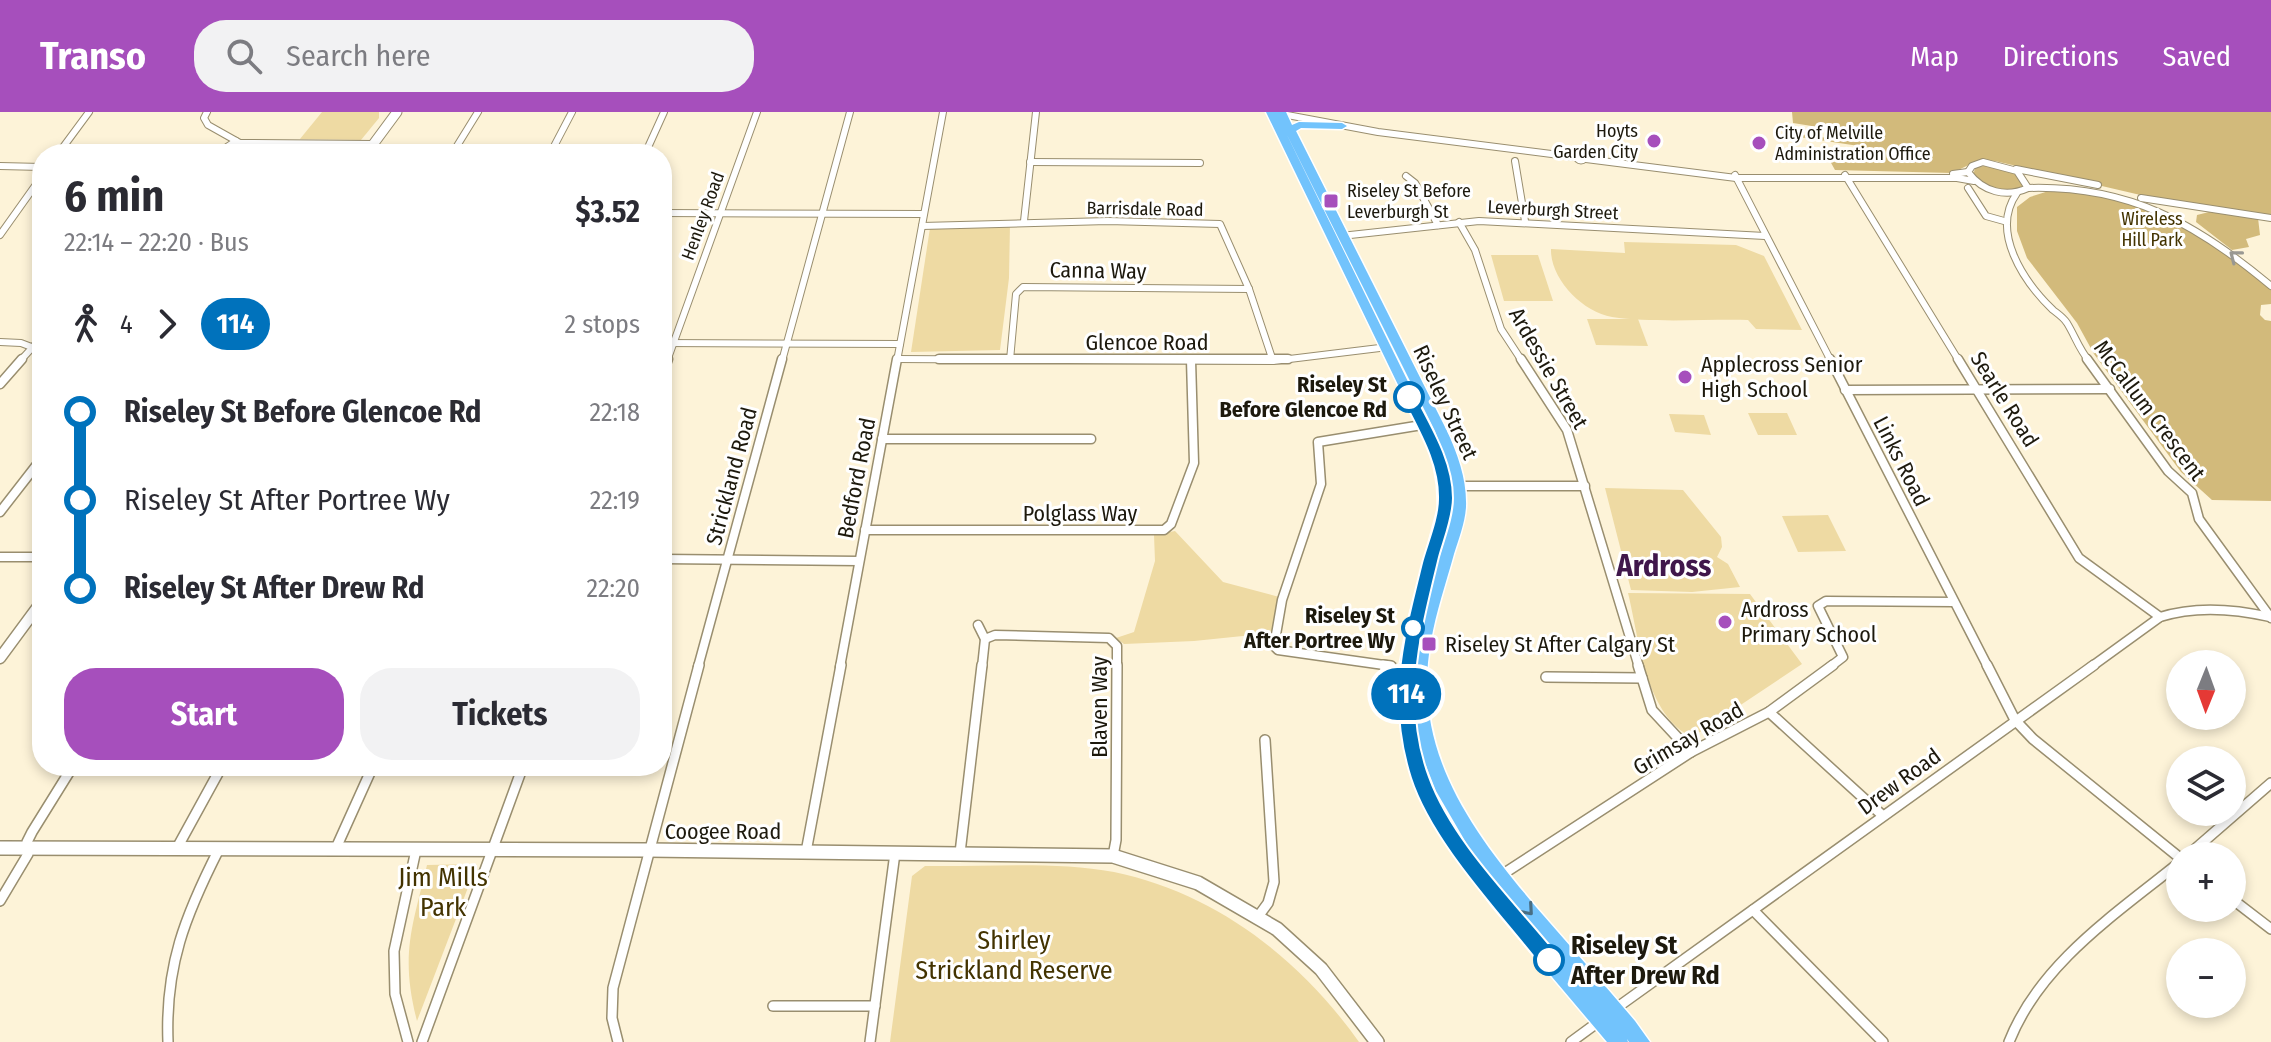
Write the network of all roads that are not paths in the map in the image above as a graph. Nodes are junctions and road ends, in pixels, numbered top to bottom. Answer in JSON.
{"nodes":[{"id":1,"x":89,"y":112,"type":"edge"},
{"id":2,"x":207,"y":112,"type":"edge"},
{"id":3,"x":385,"y":112,"type":"edge"},
{"id":4,"x":397,"y":112,"type":"edge"},
{"id":5,"x":478,"y":112,"type":"edge"},
{"id":6,"x":572,"y":112,"type":"edge"},
{"id":7,"x":664,"y":112,"type":"edge"},
{"id":8,"x":757,"y":112,"type":"edge"},
{"id":9,"x":850,"y":112,"type":"edge"},
{"id":10,"x":943,"y":112,"type":"edge"},
{"id":11,"x":1036,"y":112,"type":"edge"},
{"id":12,"x":1261,"y":112,"type":"edge"},
{"id":13,"x":1297,"y":112,"type":"edge"},
{"id":14,"x":1276,"y":113,"type":"edge"},
{"id":15,"x":1342,"y":126,"type":"junction"},
{"id":16,"x":1289,"y":131,"type":"junction"},
{"id":17,"x":236,"y":141,"type":"junction"},
{"id":18,"x":65,"y":144,"type":"edge"},
{"id":19,"x":231,"y":144,"type":"edge"},
{"id":20,"x":371,"y":144,"type":"junction"},
{"id":21,"x":458,"y":144,"type":"edge"},
{"id":22,"x":555,"y":144,"type":"edge"},
{"id":23,"x":650,"y":144,"type":"edge"},
{"id":24,"x":1575,"y":156,"type":"junction"},
{"id":25,"x":1515,"y":161,"type":"dead end"},
{"id":26,"x":1030,"y":162,"type":"junction"},
{"id":27,"x":1200,"y":163,"type":"dead end"},
{"id":28,"x":0,"y":166,"type":"edge"},
{"id":29,"x":32,"y":167,"type":"edge"},
{"id":30,"x":2016,"y":169,"type":"junction"},
{"id":31,"x":1968,"y":172,"type":"junction"},
{"id":32,"x":1406,"y":176,"type":"dead end"},
{"id":33,"x":1735,"y":176,"type":"junction"},
{"id":34,"x":1846,"y":176,"type":"junction"},
{"id":35,"x":1974,"y":181,"type":"junction"},
{"id":36,"x":1968,"y":188,"type":"dead end"},
{"id":37,"x":2028,"y":188,"type":"junction"},
{"id":38,"x":1988,"y":189,"type":"junction"},
{"id":39,"x":32,"y":190,"type":"edge"},
{"id":40,"x":2017,"y":193,"type":"junction"},
{"id":41,"x":2005,"y":210,"type":"junction"},
{"id":42,"x":672,"y":213,"type":"edge"},
{"id":43,"x":721,"y":213,"type":"junction"},
{"id":44,"x":822,"y":214,"type":"junction"},
{"id":45,"x":923,"y":214,"type":"junction"},
{"id":46,"x":2194,"y":214,"type":"junction"},
{"id":47,"x":2271,"y":218,"type":"edge"},
{"id":48,"x":1024,"y":221,"type":"junction"},
{"id":49,"x":1525,"y":221,"type":"junction"},
{"id":50,"x":2004,"y":221,"type":"junction"},
{"id":51,"x":1459,"y":222,"type":"junction"},
{"id":52,"x":1438,"y":225,"type":"junction"},
{"id":53,"x":922,"y":226,"type":"junction"},
{"id":54,"x":2198,"y":229,"type":"junction"},
{"id":55,"x":0,"y":235,"type":"edge"},
{"id":56,"x":1341,"y":236,"type":"junction"},
{"id":57,"x":1765,"y":236,"type":"junction"},
{"id":58,"x":2271,"y":286,"type":"edge"},
{"id":59,"x":1249,"y":289,"type":"junction"},
{"id":60,"x":0,"y":342,"type":"edge"},
{"id":61,"x":673,"y":344,"type":"joint"},
{"id":62,"x":787,"y":344,"type":"junction"},
{"id":63,"x":900,"y":344,"type":"junction"},
{"id":64,"x":1390,"y":346,"type":"junction"},
{"id":65,"x":31,"y":348,"type":"joint"},
{"id":66,"x":897,"y":359,"type":"junction"},
{"id":67,"x":1010,"y":360,"type":"junction"},
{"id":68,"x":1191,"y":360,"type":"junction"},
{"id":69,"x":1273,"y":361,"type":"junction"},
{"id":70,"x":0,"y":384,"type":"edge"},
{"id":71,"x":2110,"y":389,"type":"junction"},
{"id":72,"x":1845,"y":390,"type":"junction"},
{"id":73,"x":1977,"y":390,"type":"junction"},
{"id":74,"x":1430,"y":424,"type":"junction"},
{"id":75,"x":882,"y":439,"type":"junction"},
{"id":76,"x":1091,"y":439,"type":"dead end"},
{"id":77,"x":32,"y":471,"type":"edge"},
{"id":78,"x":1452,"y":486,"type":"junction"},
{"id":79,"x":1585,"y":486,"type":"junction"},
{"id":80,"x":0,"y":512,"type":"edge"},
{"id":81,"x":865,"y":530,"type":"junction"},
{"id":82,"x":0,"y":557,"type":"edge"},
{"id":83,"x":32,"y":557,"type":"edge"},
{"id":84,"x":672,"y":559,"type":"edge"},
{"id":85,"x":727,"y":559,"type":"junction"},
{"id":86,"x":859,"y":561,"type":"junction"},
{"id":87,"x":1954,"y":602,"type":"junction"},
{"id":88,"x":32,"y":615,"type":"edge"},
{"id":89,"x":2160,"y":617,"type":"junction"},
{"id":90,"x":2270,"y":618,"type":"edge"},
{"id":91,"x":978,"y":625,"type":"dead end"},
{"id":92,"x":985,"y":639,"type":"junction"},
{"id":93,"x":0,"y":658,"type":"edge"},
{"id":94,"x":1406,"y":668,"type":"junction"},
{"id":95,"x":1546,"y":677,"type":"dead end"},
{"id":96,"x":1642,"y":678,"type":"junction"},
{"id":97,"x":1769,"y":712,"type":"junction"},
{"id":98,"x":2015,"y":720,"type":"junction"},
{"id":99,"x":1265,"y":740,"type":"dead end"},
{"id":100,"x":1691,"y":752,"type":"junction"},
{"id":101,"x":672,"y":762,"type":"edge"},
{"id":102,"x":67,"y":776,"type":"edge"},
{"id":103,"x":217,"y":776,"type":"edge"},
{"id":104,"x":368,"y":776,"type":"edge"},
{"id":105,"x":520,"y":776,"type":"edge"},
{"id":106,"x":668,"y":776,"type":"edge"},
{"id":107,"x":2271,"y":783,"type":"edge"},
{"id":108,"x":1882,"y":815,"type":"junction"},
{"id":109,"x":2203,"y":842,"type":"edge"},
{"id":110,"x":0,"y":848,"type":"edge"},
{"id":111,"x":177,"y":848,"type":"junction"},
{"id":112,"x":336,"y":848,"type":"junction"},
{"id":113,"x":2166,"y":848,"type":"edge"},
{"id":114,"x":28,"y":849,"type":"junction"},
{"id":115,"x":219,"y":849,"type":"junction"},
{"id":116,"x":416,"y":850,"type":"junction"},
{"id":117,"x":494,"y":850,"type":"junction"},
{"id":118,"x":648,"y":850,"type":"junction"},
{"id":119,"x":806,"y":852,"type":"junction"},
{"id":120,"x":895,"y":853,"type":"junction"},
{"id":121,"x":960,"y":853,"type":"junction"},
{"id":122,"x":1113,"y":856,"type":"junction"},
{"id":123,"x":2166,"y":872,"type":"edge"},
{"id":124,"x":1499,"y":877,"type":"junction"},
{"id":125,"x":0,"y":901,"type":"edge"},
{"id":126,"x":1753,"y":910,"type":"junction"},
{"id":127,"x":2246,"y":910,"type":"edge"},
{"id":128,"x":1257,"y":918,"type":"junction"},
{"id":129,"x":2271,"y":929,"type":"edge"},
{"id":130,"x":773,"y":1006,"type":"dead end"},
{"id":131,"x":875,"y":1006,"type":"junction"},
{"id":132,"x":1614,"y":1010,"type":"junction"},
{"id":133,"x":1601,"y":1021,"type":"junction"},
{"id":134,"x":168,"y":1042,"type":"edge"},
{"id":135,"x":408,"y":1042,"type":"edge"},
{"id":136,"x":422,"y":1042,"type":"edge"},
{"id":137,"x":618,"y":1042,"type":"edge"},
{"id":138,"x":870,"y":1042,"type":"edge"},
{"id":139,"x":1377,"y":1042,"type":"edge"},
{"id":140,"x":1571,"y":1042,"type":"edge"},
{"id":141,"x":1619,"y":1042,"type":"edge"},
{"id":142,"x":1641,"y":1042,"type":"edge"},
{"id":143,"x":1883,"y":1042,"type":"edge"},
{"id":144,"x":2009,"y":1042,"type":"edge"}],
"edges":[{"from":1,"to":18,"type":"street"},
{"from":2,"to":17,"type":"street"},
{"from":3,"to":20,"type":"street"},
{"from":4,"to":20,"type":"street"},
{"from":5,"to":21,"type":"street"},
{"from":6,"to":22,"type":"street"},
{"from":7,"to":23,"type":"street"},
{"from":8,"to":43,"type":"street","name":"Henley Road"},
{"from":9,"to":44,"type":"street","name":"Strickland Road"},
{"from":10,"to":45,"type":"street","name":"Bedford Road"},
{"from":11,"to":26,"type":"street"},
{"from":12,"to":14,"type":"street"},
{"from":13,"to":24,"type":"street"},
{"from":14,"to":15,"type":"street"},
{"from":14,"to":16,"type":"highway","name":"Riseley Street"},
{"from":14,"to":64,"type":"highway","name":"Riseley Street"},
{"from":15,"to":16,"type":"highway"},
{"from":15,"to":24,"type":"street"},
{"from":16,"to":56,"type":"highway","name":"Riseley Street"},
{"from":17,"to":19,"type":"street"},
{"from":17,"to":20,"type":"street"},
{"from":24,"to":33,"type":"street"},
{"from":25,"to":49,"type":"street"},
{"from":26,"to":27,"type":"street"},
{"from":26,"to":48,"type":"street"},
{"from":28,"to":29,"type":"street"},
{"from":30,"to":31,"type":"street"},
{"from":30,"to":37,"type":"street"},
{"from":30,"to":46,"type":"street"},
{"from":31,"to":34,"type":"street"},
{"from":31,"to":35,"type":"street"},
{"from":32,"to":52,"type":"street"},
{"from":33,"to":34,"type":"street"},
{"from":33,"to":57,"type":"street","name":"Links Road"},
{"from":34,"to":35,"type":"street"},
{"from":34,"to":73,"type":"street","name":"Searle Road"},
{"from":35,"to":38,"type":"street"},
{"from":36,"to":50,"type":"street"},
{"from":37,"to":40,"type":"street"},
{"from":37,"to":54,"type":"street"},
{"from":38,"to":40,"type":"street"},
{"from":38,"to":41,"type":"street"},
{"from":39,"to":55,"type":"street"},
{"from":40,"to":41,"type":"street"},
{"from":41,"to":50,"type":"street","name":"McCallum Crescent"},
{"from":42,"to":43,"type":"street"},
{"from":43,"to":44,"type":"street"},
{"from":43,"to":61,"type":"street","name":"Henley Road"},
{"from":44,"to":45,"type":"street"},
{"from":44,"to":62,"type":"street","name":"Strickland Road"},
{"from":45,"to":53,"type":"street","name":"Bedford Road"},
{"from":46,"to":47,"type":"street"},
{"from":46,"to":54,"type":"street"},
{"from":48,"to":53,"type":"street","name":"Barrisdale Road"},
{"from":48,"to":59,"type":"street","name":"Barrisdale Road"},
{"from":49,"to":51,"type":"street","name":"Leverburgh Street"},
{"from":49,"to":57,"type":"street","name":"Leverburgh Street"},
{"from":50,"to":71,"type":"street","name":"McCallum Crescent"},
{"from":51,"to":52,"type":"street","name":"Leverburgh Street"},
{"from":51,"to":79,"type":"street","name":"Ardessie Street"},
{"from":52,"to":56,"type":"street","name":"Leverburgh Street"},
{"from":53,"to":63,"type":"street","name":"Bedford Road"},
{"from":58,"to":54,"type":"street","one_way":true},
{"from":56,"to":64,"type":"highway","name":"Riseley Street"},
{"from":57,"to":72,"type":"street","name":"Links Road"},
{"from":59,"to":67,"type":"street","name":"Canna Way"},
{"from":59,"to":69,"type":"street","name":"Barrisdale Road"},
{"from":60,"to":65,"type":"street"},
{"from":61,"to":62,"type":"street"},
{"from":62,"to":63,"type":"street"},
{"from":62,"to":85,"type":"street","name":"Strickland Road"},
{"from":63,"to":66,"type":"street","name":"Bedford Road"},
{"from":64,"to":69,"type":"street","name":"Glencoe Road"},
{"from":64,"to":74,"type":"highway","name":"Riseley Street"},
{"from":65,"to":70,"type":"street"},
{"from":66,"to":67,"type":"street","name":"Glencoe Road"},
{"from":66,"to":75,"type":"street","name":"Bedford Road"},
{"from":67,"to":68,"type":"street","name":"Glencoe Road"},
{"from":68,"to":69,"type":"street","name":"Glencoe Road"},
{"from":68,"to":81,"type":"street","name":"Polglass Way"},
{"from":71,"to":73,"type":"street"},
{"from":71,"to":90,"type":"street","name":"McCallum Crescent"},
{"from":72,"to":73,"type":"street"},
{"from":72,"to":87,"type":"street","name":"Links Road"},
{"from":73,"to":89,"type":"street","name":"Searle Road"},
{"from":74,"to":78,"type":"highway","name":"Riseley Street"},
{"from":74,"to":94,"type":"street"},
{"from":75,"to":76,"type":"street"},
{"from":75,"to":81,"type":"street","name":"Bedford Road"},
{"from":77,"to":80,"type":"street"},
{"from":78,"to":79,"type":"street"},
{"from":78,"to":94,"type":"highway","name":"Riseley Street"},
{"from":78,"to":94,"type":"highway","name":"Riseley Street"},
{"from":79,"to":96,"type":"street","name":"Ardessie Street"},
{"from":81,"to":86,"type":"street","name":"Bedford Road"},
{"from":82,"to":83,"type":"street"},
{"from":84,"to":85,"type":"street"},
{"from":85,"to":86,"type":"street"},
{"from":85,"to":101,"type":"street","name":"Strickland Road"},
{"from":86,"to":119,"type":"street","name":"Bedford Road"},
{"from":87,"to":97,"type":"street","name":"Grimsay Road"},
{"from":87,"to":98,"type":"street","name":"Links Road"},
{"from":88,"to":93,"type":"street"},
{"from":89,"to":90,"type":"street","name":"Drew Road"},
{"from":89,"to":98,"type":"street","name":"Drew Road"},
{"from":91,"to":92,"type":"street"},
{"from":92,"to":121,"type":"street"},
{"from":92,"to":122,"type":"street","name":"Blaven Way"},
{"from":94,"to":124,"type":"highway","name":"Riseley Street"},
{"from":94,"to":133,"type":"highway","name":"Riseley Street"},
{"from":95,"to":96,"type":"street"},
{"from":96,"to":100,"type":"street","name":"Ardessie Street"},
{"from":97,"to":100,"type":"street","name":"Grimsay Road"},
{"from":97,"to":108,"type":"street"},
{"from":98,"to":108,"type":"street","name":"Drew Road"},
{"from":98,"to":113,"type":"street","name":"Links Road"},
{"from":99,"to":128,"type":"street"},
{"from":100,"to":124,"type":"street","name":"Grimsay Road"},
{"from":102,"to":114,"type":"street"},
{"from":103,"to":111,"type":"street"},
{"from":104,"to":112,"type":"street"},
{"from":105,"to":117,"type":"street"},
{"from":106,"to":118,"type":"street","name":"Strickland Road"},
{"from":107,"to":109,"type":"street"},
{"from":108,"to":126,"type":"street","name":"Drew Road"},
{"from":110,"to":114,"type":"street","name":"Coogee Road"},
{"from":111,"to":114,"type":"street","name":"Coogee Road"},
{"from":111,"to":115,"type":"street","name":"Coogee Road"},
{"from":112,"to":115,"type":"street","name":"Coogee Road"},
{"from":112,"to":116,"type":"street","name":"Coogee Road"},
{"from":114,"to":125,"type":"street"},
{"from":115,"to":134,"type":"street"},
{"from":116,"to":117,"type":"street","name":"Coogee Road"},
{"from":116,"to":135,"type":"street"},
{"from":117,"to":118,"type":"street","name":"Coogee Road"},
{"from":117,"to":136,"type":"street"},
{"from":118,"to":119,"type":"street","name":"Coogee Road"},
{"from":118,"to":137,"type":"street","name":"Strickland Road"},
{"from":119,"to":120,"type":"street","name":"Coogee Road"},
{"from":120,"to":121,"type":"street","name":"Coogee Road"},
{"from":120,"to":131,"type":"street"},
{"from":121,"to":122,"type":"street","name":"Coogee Road"},
{"from":122,"to":128,"type":"street","name":"Coogee Road"},
{"from":123,"to":144,"type":"street"},
{"from":124,"to":132,"type":"highway","name":"Riseley Street","one_way":true},
{"from":126,"to":132,"type":"street","name":"Drew Road"},
{"from":126,"to":143,"type":"street"},
{"from":127,"to":129,"type":"street"},
{"from":128,"to":139,"type":"street","name":"Coogee Road"},
{"from":130,"to":131,"type":"street"},
{"from":131,"to":138,"type":"street"},
{"from":132,"to":133,"type":"street","name":"Drew Road"},
{"from":132,"to":142,"type":"highway","name":"Riseley Street"},
{"from":133,"to":140,"type":"street","name":"Drew Road"},
{"from":133,"to":141,"type":"highway","name":"Riseley Street"}]}
